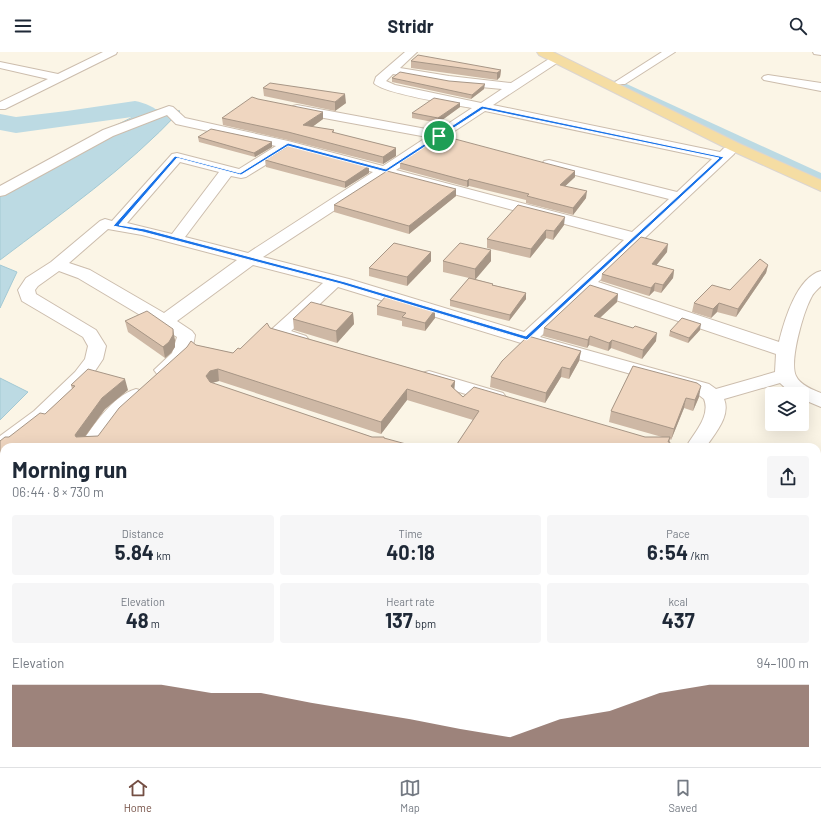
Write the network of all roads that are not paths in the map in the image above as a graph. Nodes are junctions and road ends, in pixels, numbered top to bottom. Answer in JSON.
{"nodes":[{"id":1,"x":112,"y":52,"type":"edge"},
{"id":2,"x":412,"y":52,"type":"edge"},
{"id":3,"x":543,"y":52,"type":"edge"},
{"id":4,"x":670,"y":52,"type":"edge"},
{"id":5,"x":558,"y":55,"type":"edge"},
{"id":6,"x":0,"y":65,"type":"edge"},
{"id":7,"x":389,"y":70,"type":"junction"},
{"id":8,"x":60,"y":78,"type":"junction"},
{"id":9,"x":768,"y":78,"type":"dead end"},
{"id":10,"x":622,"y":82,"type":"junction"},
{"id":11,"x":513,"y":87,"type":"junction"},
{"id":12,"x":821,"y":87,"type":"edge"},
{"id":13,"x":1,"y":106,"type":"dead end"},
{"id":14,"x":283,"y":106,"type":"edge"},
{"id":15,"x":482,"y":107,"type":"junction"},
{"id":16,"x":439,"y":136,"type":"junction"},
{"id":17,"x":455,"y":140,"type":"edge"},
{"id":18,"x":288,"y":145,"type":"junction"},
{"id":19,"x":735,"y":147,"type":"junction"},
{"id":20,"x":722,"y":157,"type":"junction"},
{"id":21,"x":540,"y":162,"type":"edge"},
{"id":22,"x":386,"y":170,"type":"junction"},
{"id":23,"x":227,"y":171,"type":"junction"},
{"id":24,"x":821,"y":173,"type":"edge"},
{"id":25,"x":821,"y":186,"type":"edge"},
{"id":26,"x":0,"y":192,"type":"edge"},
{"id":27,"x":679,"y":197,"type":"junction"},
{"id":28,"x":116,"y":226,"type":"junction"},
{"id":29,"x":635,"y":238,"type":"junction"},
{"id":30,"x":176,"y":239,"type":"junction"},
{"id":31,"x":250,"y":259,"type":"junction"},
{"id":32,"x":57,"y":265,"type":"junction"},
{"id":33,"x":821,"y":276,"type":"edge"},
{"id":34,"x":336,"y":281,"type":"junction"},
{"id":35,"x":586,"y":284,"type":"junction"},
{"id":36,"x":165,"y":321,"type":"junction"},
{"id":37,"x":527,"y":339,"type":"junction"},
{"id":38,"x":316,"y":344,"type":"edge"},
{"id":39,"x":787,"y":351,"type":"junction"},
{"id":40,"x":415,"y":373,"type":"edge"},
{"id":41,"x":785,"y":375,"type":"junction"},
{"id":42,"x":713,"y":396,"type":"junction"},
{"id":43,"x":821,"y":401,"type":"edge"},
{"id":44,"x":514,"y":402,"type":"edge"},
{"id":45,"x":4,"y":443,"type":"edge"},
{"id":46,"x":92,"y":443,"type":"edge"},
{"id":47,"x":698,"y":443,"type":"edge"}],
"edges":[{"from":1,"to":8,"type":"street"},
{"from":2,"to":7,"type":"street"},
{"from":3,"to":5,"type":"main road"},
{"from":4,"to":10,"type":"street"},
{"from":5,"to":10,"type":"main road"},
{"from":5,"to":11,"type":"street"},
{"from":5,"to":19,"type":"main road"},
{"from":6,"to":8,"type":"street"},
{"from":7,"to":11,"type":"street"},
{"from":7,"to":15,"type":"street"},
{"from":8,"to":13,"type":"street"},
{"from":9,"to":12,"type":"street"},
{"from":10,"to":24,"type":"main road"},
{"from":11,"to":15,"type":"street"},
{"from":14,"to":16,"type":"street"},
{"from":15,"to":16,"type":"street"},
{"from":15,"to":20,"type":"street"},
{"from":16,"to":17,"type":"street"},
{"from":16,"to":22,"type":"street"},
{"from":18,"to":22,"type":"street"},
{"from":18,"to":23,"type":"street"},
{"from":18,"to":26,"type":"street"},
{"from":19,"to":20,"type":"street"},
{"from":19,"to":25,"type":"main road"},
{"from":20,"to":27,"type":"street"},
{"from":21,"to":27,"type":"street"},
{"from":22,"to":29,"type":"street"},
{"from":22,"to":31,"type":"street"},
{"from":23,"to":28,"type":"street"},
{"from":23,"to":30,"type":"street"},
{"from":27,"to":29,"type":"street"},
{"from":28,"to":30,"type":"street"},
{"from":28,"to":32,"type":"street"},
{"from":29,"to":35,"type":"street"},
{"from":30,"to":31,"type":"street"},
{"from":31,"to":34,"type":"street"},
{"from":31,"to":36,"type":"street"},
{"from":32,"to":36,"type":"street"},
{"from":32,"to":45,"type":"street"},
{"from":33,"to":39,"type":"street"},
{"from":34,"to":37,"type":"street"},
{"from":34,"to":38,"type":"street"},
{"from":35,"to":37,"type":"street"},
{"from":35,"to":39,"type":"street"},
{"from":36,"to":46,"type":"street"},
{"from":37,"to":42,"type":"street"},
{"from":39,"to":41,"type":"street"},
{"from":40,"to":44,"type":"street"},
{"from":41,"to":42,"type":"street"},
{"from":41,"to":43,"type":"street"},
{"from":42,"to":47,"type":"street"}]}
